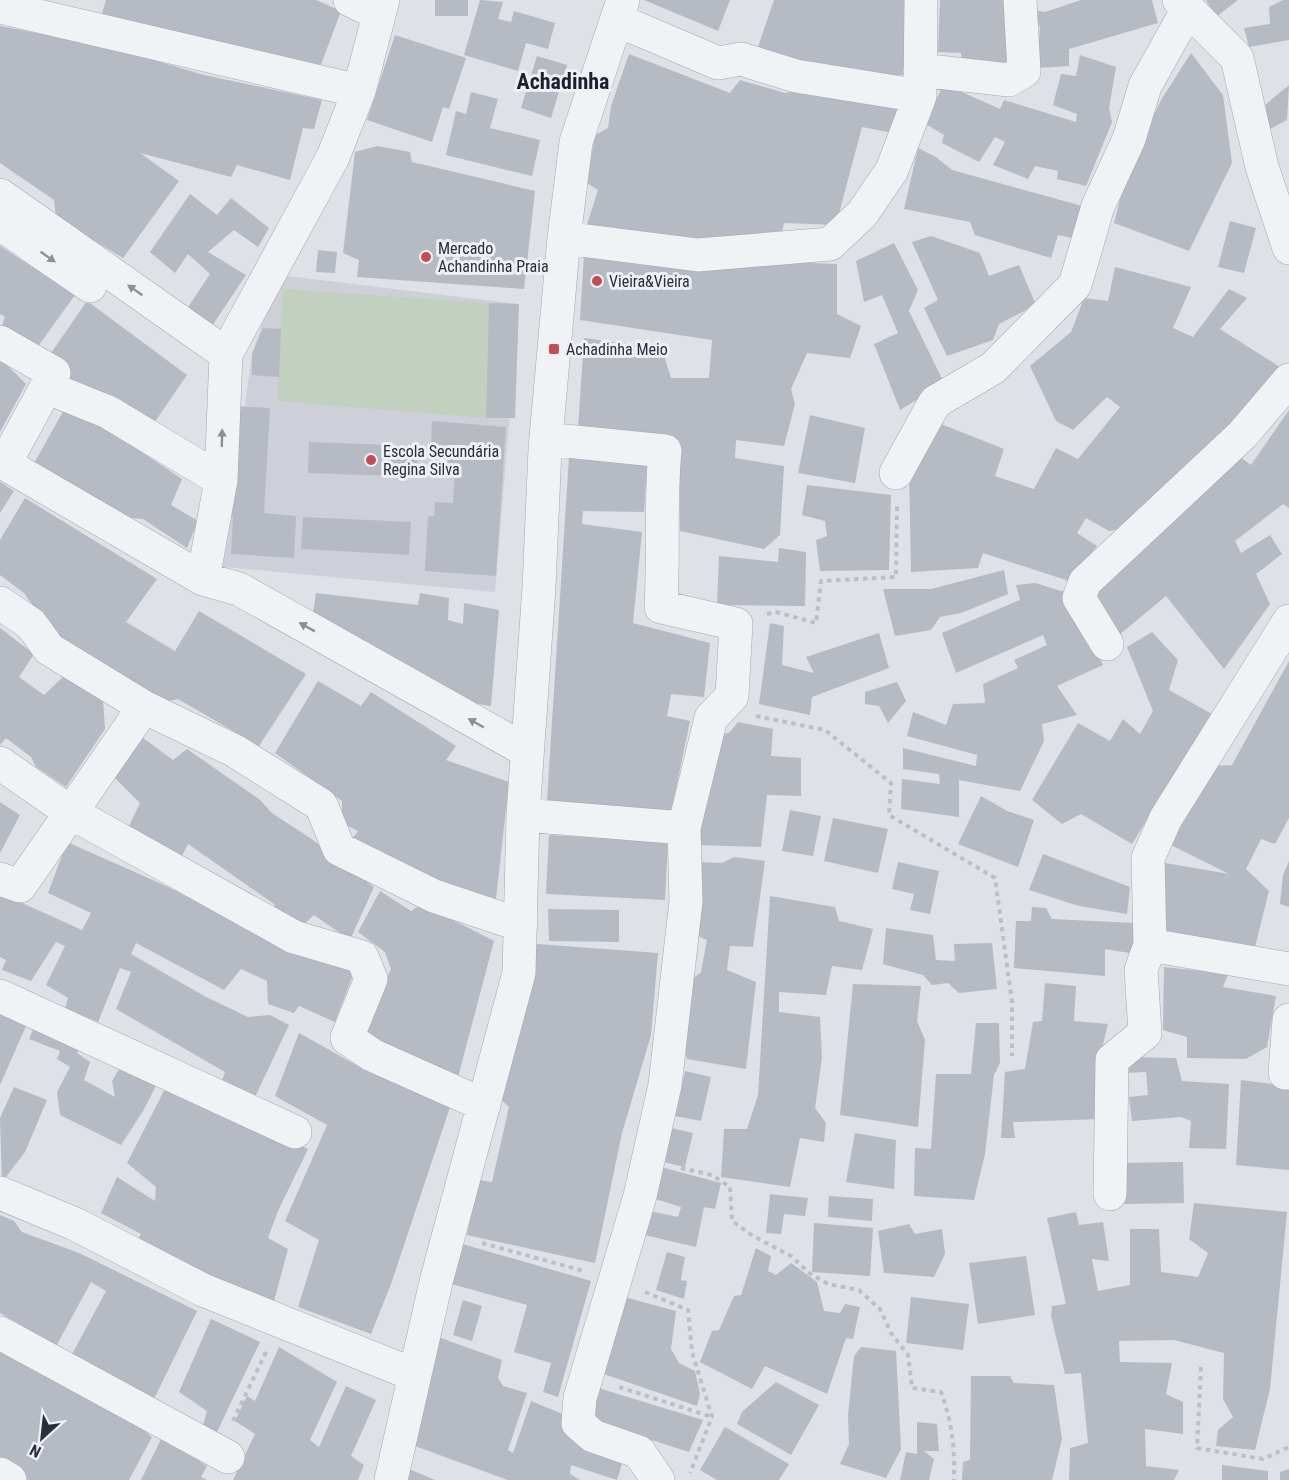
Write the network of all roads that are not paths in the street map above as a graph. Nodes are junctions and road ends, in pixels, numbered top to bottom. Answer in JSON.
{"nodes":[{"id":1,"x":350,"y":0,"type":"edge"},
{"id":2,"x":921,"y":0,"type":"edge"},
{"id":3,"x":1020,"y":0,"type":"edge"},
{"id":4,"x":1184,"y":4,"type":"edge"},
{"id":5,"x":0,"y":7,"type":"edge"},
{"id":6,"x":381,"y":7,"type":"edge"},
{"id":7,"x":620,"y":10,"type":"edge"},
{"id":8,"x":920,"y":83,"type":"junction"},
{"id":9,"x":359,"y":92,"type":"junction"},
{"id":10,"x":0,"y":195,"type":"edge"},
{"id":11,"x":0,"y":224,"type":"edge"},
{"id":12,"x":564,"y":238,"type":"junction"},
{"id":13,"x":1289,"y":248,"type":"edge"},
{"id":14,"x":0,"y":342,"type":"edge"},
{"id":15,"x":225,"y":366,"type":"junction"},
{"id":16,"x":1289,"y":380,"type":"edge"},
{"id":17,"x":46,"y":387,"type":"junction"},
{"id":18,"x":546,"y":438,"type":"junction"},
{"id":19,"x":2,"y":462,"type":"edge"},
{"id":20,"x":896,"y":473,"type":"road end"},
{"id":21,"x":221,"y":480,"type":"junction"},
{"id":22,"x":203,"y":579,"type":"junction"},
{"id":23,"x":0,"y":603,"type":"edge"},
{"id":24,"x":1289,"y":621,"type":"edge"},
{"id":25,"x":1107,"y":644,"type":"dead end"},
{"id":26,"x":144,"y":706,"type":"junction"},
{"id":27,"x":527,"y":751,"type":"junction"},
{"id":28,"x":0,"y":763,"type":"edge"},
{"id":29,"x":70,"y":812,"type":"junction"},
{"id":30,"x":523,"y":816,"type":"junction"},
{"id":31,"x":684,"y":828,"type":"junction"},
{"id":32,"x":0,"y":879,"type":"edge"},
{"id":33,"x":521,"y":925,"type":"junction"},
{"id":34,"x":1150,"y":945,"type":"junction"},
{"id":35,"x":1289,"y":969,"type":"edge"},
{"id":36,"x":0,"y":996,"type":"edge"},
{"id":37,"x":1289,"y":1020,"type":"edge"},
{"id":38,"x":1289,"y":1073,"type":"edge"},
{"id":39,"x":484,"y":1105,"type":"junction"},
{"id":40,"x":295,"y":1132,"type":"dead end"},
{"id":41,"x":0,"y":1193,"type":"edge"},
{"id":42,"x":1110,"y":1194,"type":"dead end"},
{"id":43,"x":0,"y":1333,"type":"edge"},
{"id":44,"x":415,"y":1375,"type":"junction"},
{"id":45,"x":223,"y":1454,"type":"road end"},
{"id":46,"x":0,"y":1474,"type":"edge"},
{"id":47,"x":10,"y":1480,"type":"edge"},
{"id":48,"x":391,"y":1480,"type":"edge"},
{"id":49,"x":658,"y":1480,"type":"edge"}],
"edges":[{"from":1,"to":6,"type":"street"},
{"from":2,"to":8,"type":"street"},
{"from":3,"to":8,"type":"street"},
{"from":4,"to":13,"type":"street"},
{"from":4,"to":20,"type":"street"},
{"from":5,"to":9,"type":"street"},
{"from":6,"to":9,"type":"street"},
{"from":7,"to":8,"type":"street"},
{"from":7,"to":12,"type":"street"},
{"from":8,"to":12,"type":"street"},
{"from":9,"to":15,"type":"street"},
{"from":15,"to":10,"type":"street","one_way":true},
{"from":11,"to":15,"type":"street","one_way":true},
{"from":12,"to":18,"type":"street"},
{"from":14,"to":17,"type":"street"},
{"from":21,"to":15,"type":"street","one_way":true},
{"from":16,"to":25,"type":"street"},
{"from":17,"to":19,"type":"street"},
{"from":17,"to":21,"type":"street"},
{"from":18,"to":27,"type":"street"},
{"from":18,"to":31,"type":"street"},
{"from":19,"to":22,"type":"street"},
{"from":21,"to":22,"type":"street"},
{"from":27,"to":22,"type":"street","one_way":true},
{"from":23,"to":26,"type":"street"},
{"from":24,"to":34,"type":"street"},
{"from":26,"to":29,"type":"street"},
{"from":26,"to":33,"type":"street"},
{"from":27,"to":30,"type":"street"},
{"from":28,"to":29,"type":"street"},
{"from":29,"to":32,"type":"street"},
{"from":29,"to":39,"type":"street"},
{"from":30,"to":31,"type":"street"},
{"from":30,"to":33,"type":"street"},
{"from":31,"to":49,"type":"street"},
{"from":33,"to":39,"type":"street"},
{"from":34,"to":35,"type":"street"},
{"from":34,"to":42,"type":"street"},
{"from":36,"to":40,"type":"street"},
{"from":37,"to":38,"type":"street"},
{"from":39,"to":44,"type":"street"},
{"from":41,"to":44,"type":"street"},
{"from":43,"to":45,"type":"street"},
{"from":44,"to":48,"type":"street"},
{"from":46,"to":47,"type":"street"}]}
